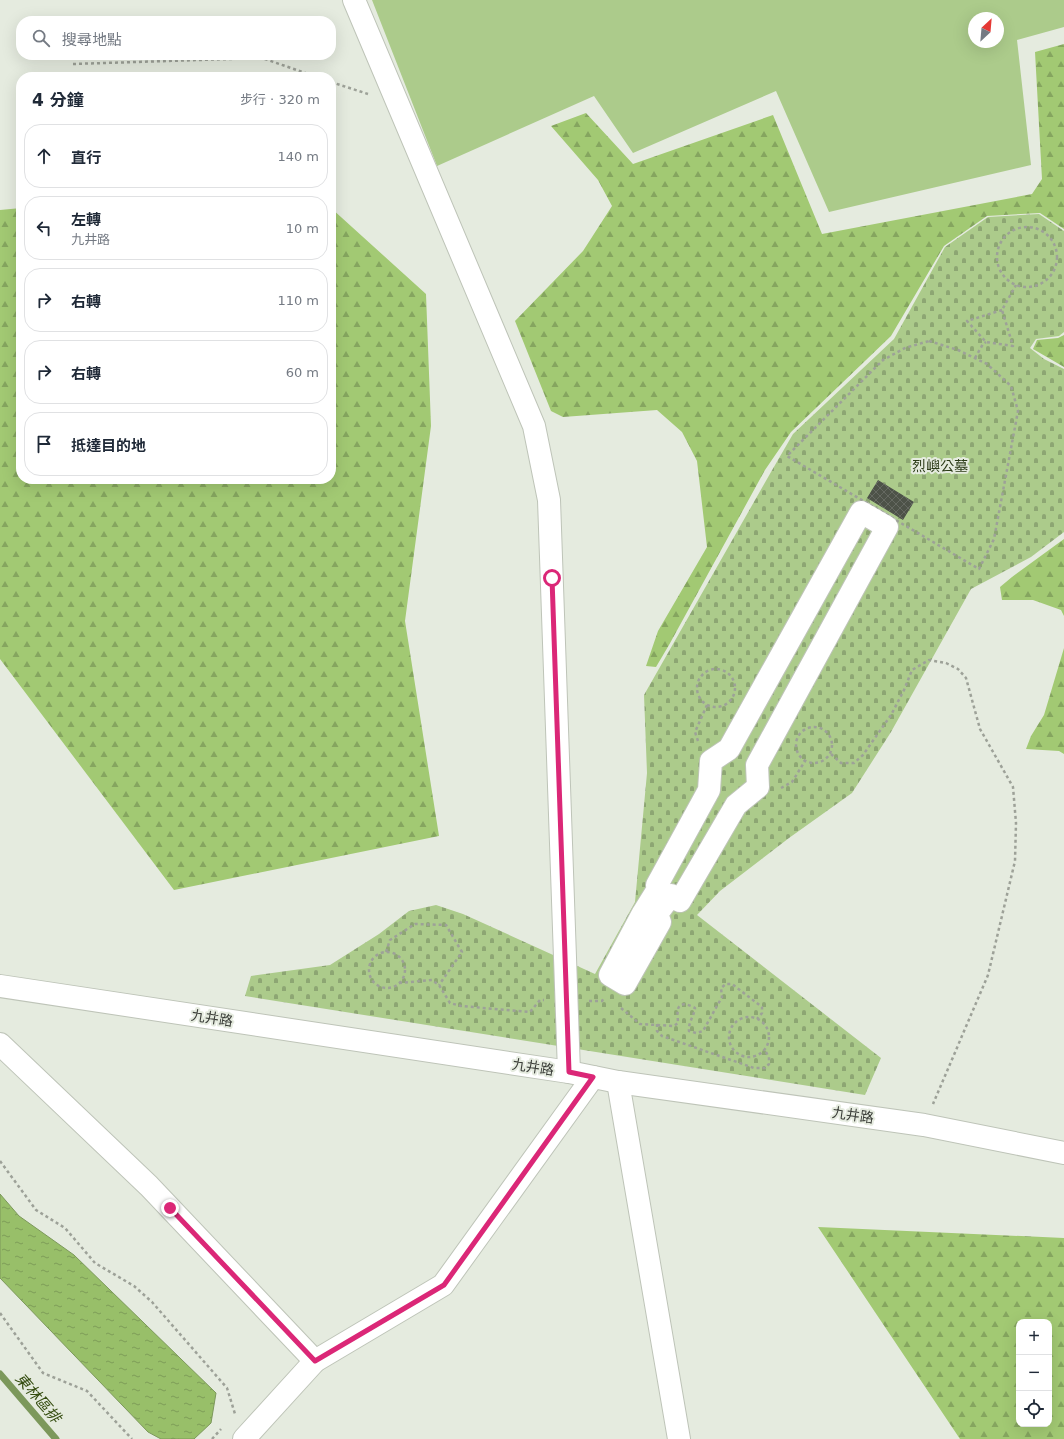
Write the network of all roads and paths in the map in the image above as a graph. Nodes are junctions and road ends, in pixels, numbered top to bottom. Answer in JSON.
{"nodes":[{"id":1,"x":354,"y":0,"type":"edge"},
{"id":2,"x":199,"y":60,"type":"edge"},
{"id":3,"x":268,"y":60,"type":"edge"},
{"id":4,"x":73,"y":64,"type":"dead end"},
{"id":5,"x":303,"y":72,"type":"edge"},
{"id":6,"x":336,"y":84,"type":"edge"},
{"id":7,"x":398,"y":104,"type":"junction"},
{"id":8,"x":1016,"y":285,"type":"junction"},
{"id":9,"x":1002,"y":310,"type":"junction"},
{"id":10,"x":986,"y":342,"type":"junction"},
{"id":11,"x":975,"y":358,"type":"junction"},
{"id":12,"x":707,"y":705,"type":"junction"},
{"id":13,"x":831,"y":754,"type":"junction"},
{"id":14,"x":711,"y":761,"type":"junction"},
{"id":15,"x":805,"y":761,"type":"junction"},
{"id":16,"x":758,"y":787,"type":"junction"},
{"id":17,"x":386,"y":952,"type":"junction"},
{"id":18,"x":399,"y":984,"type":"junction"},
{"id":19,"x":438,"y":985,"type":"junction"},
{"id":20,"x":0,"y":986,"type":"edge"},
{"id":21,"x":612,"y":987,"type":"junction"},
{"id":22,"x":566,"y":998,"type":"junction"},
{"id":23,"x":757,"y":1019,"type":"junction"},
{"id":24,"x":657,"y":1024,"type":"junction"},
{"id":25,"x":0,"y":1044,"type":"edge"},
{"id":26,"x":764,"y":1050,"type":"junction"},
{"id":27,"x":569,"y":1072,"type":"junction"},
{"id":28,"x":593,"y":1077,"type":"junction"},
{"id":29,"x":618,"y":1082,"type":"junction"},
{"id":30,"x":924,"y":1124,"type":"junction"},
{"id":31,"x":1064,"y":1153,"type":"edge"},
{"id":32,"x":0,"y":1161,"type":"edge"},
{"id":33,"x":0,"y":1313,"type":"edge"},
{"id":34,"x":315,"y":1361,"type":"junction"},
{"id":35,"x":231,"y":1419,"type":"dead end"},
{"id":36,"x":222,"y":1428,"type":"dead end"},
{"id":37,"x":132,"y":1439,"type":"edge"},
{"id":38,"x":212,"y":1439,"type":"edge"},
{"id":39,"x":244,"y":1439,"type":"edge"},
{"id":40,"x":679,"y":1439,"type":"edge"}],
"edges":[{"from":1,"to":7,"type":"street"},
{"from":2,"to":4,"type":"path"},
{"from":3,"to":5,"type":"path"},
{"from":6,"to":7,"type":"path"},
{"from":7,"to":22,"type":"street"},
{"from":8,"to":8,"type":"path"},
{"from":8,"to":9,"type":"path"},
{"from":9,"to":10,"type":"path"},
{"from":9,"to":10,"type":"path"},
{"from":10,"to":11,"type":"path"},
{"from":11,"to":11,"type":"path"},
{"from":12,"to":12,"type":"path"},
{"from":12,"to":14,"type":"path"},
{"from":13,"to":15,"type":"path"},
{"from":13,"to":15,"type":"path"},
{"from":13,"to":30,"type":"path"},
{"from":14,"to":16,"type":"street"},
{"from":14,"to":21,"type":"street"},
{"from":15,"to":16,"type":"path"},
{"from":16,"to":21,"type":"street"},
{"from":17,"to":18,"type":"path"},
{"from":17,"to":18,"type":"path"},
{"from":17,"to":19,"type":"path"},
{"from":18,"to":19,"type":"path"},
{"from":19,"to":22,"type":"path"},
{"from":20,"to":27,"type":"street","name":"九井路"},
{"from":21,"to":22,"type":"path"},
{"from":21,"to":24,"type":"path"},
{"from":22,"to":27,"type":"street"},
{"from":23,"to":24,"type":"path"},
{"from":23,"to":26,"type":"path"},
{"from":23,"to":26,"type":"path"},
{"from":24,"to":26,"type":"path"},
{"from":25,"to":34,"type":"street"},
{"from":27,"to":28,"type":"street","name":"九井路"},
{"from":28,"to":29,"type":"street","name":"九井路"},
{"from":28,"to":34,"type":"street"},
{"from":29,"to":30,"type":"street","name":"九井路"},
{"from":29,"to":40,"type":"street"},
{"from":30,"to":31,"type":"street","name":"九井路"},
{"from":32,"to":35,"type":"path"},
{"from":33,"to":37,"type":"path"},
{"from":34,"to":39,"type":"street"},
{"from":36,"to":38,"type":"path"}]}
